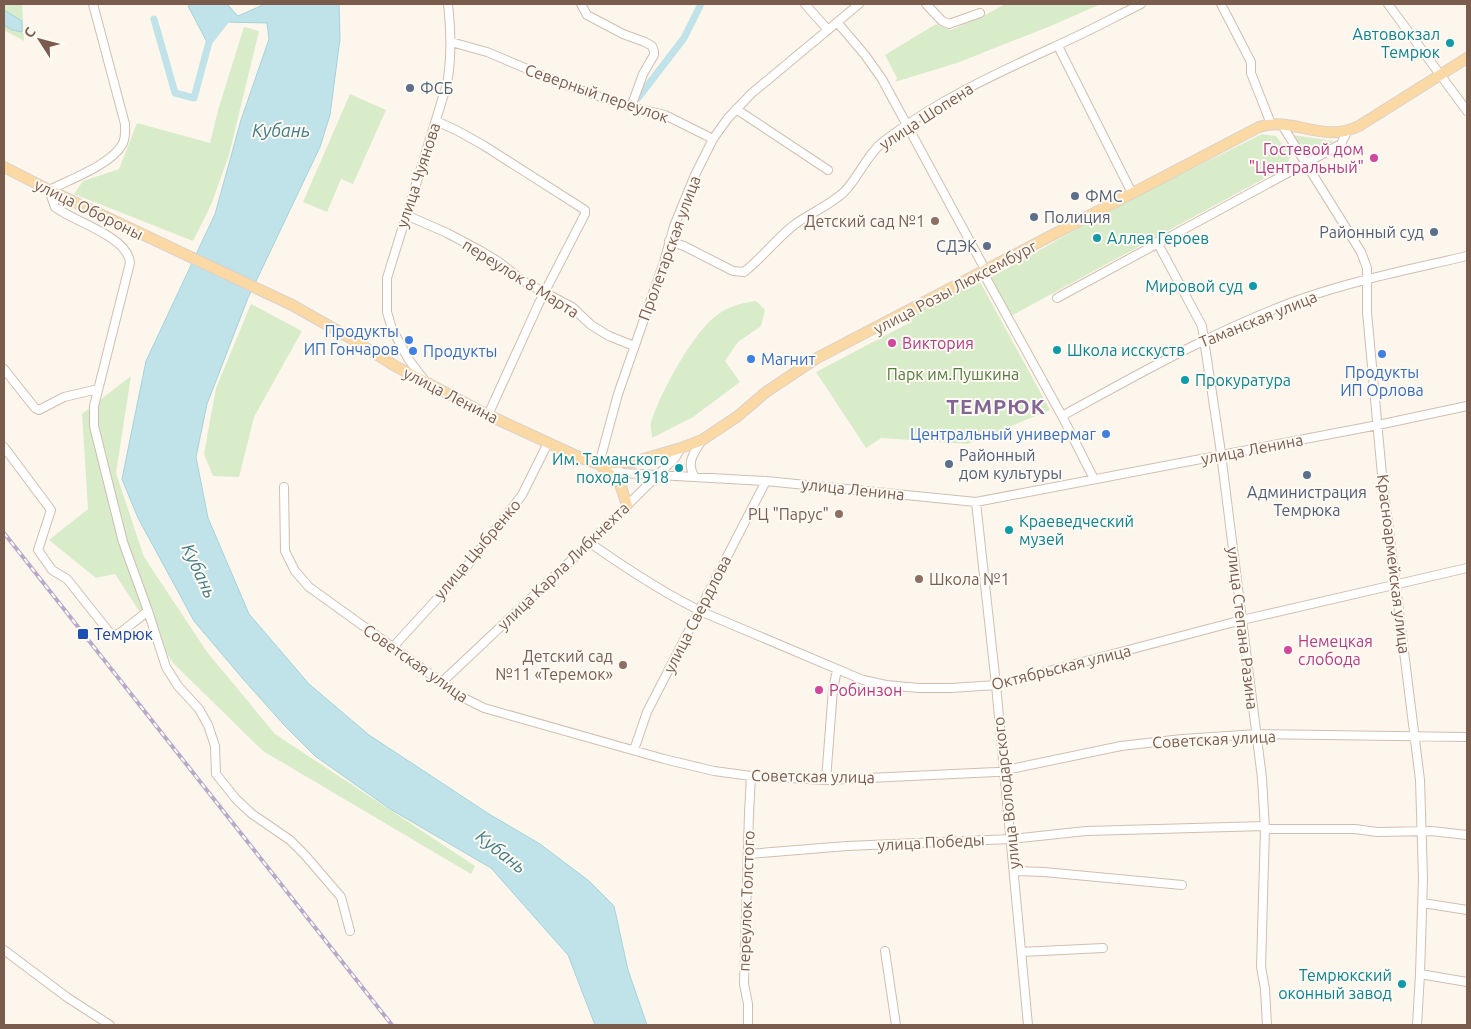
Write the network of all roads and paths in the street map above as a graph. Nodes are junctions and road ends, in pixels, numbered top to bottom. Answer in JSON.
{"nodes":[{"id":1,"x":93,"y":4,"type":"edge"},
{"id":2,"x":448,"y":4,"type":"edge"},
{"id":3,"x":581,"y":4,"type":"edge"},
{"id":4,"x":805,"y":4,"type":"edge"},
{"id":5,"x":859,"y":4,"type":"edge"},
{"id":6,"x":926,"y":4,"type":"edge"},
{"id":7,"x":1141,"y":4,"type":"edge"},
{"id":8,"x":1221,"y":4,"type":"edge"},
{"id":9,"x":1388,"y":4,"type":"edge"},
{"id":10,"x":980,"y":13,"type":"dead end"},
{"id":11,"x":837,"y":22,"type":"junction"},
{"id":12,"x":828,"y":30,"type":"junction"},
{"id":13,"x":451,"y":42,"type":"junction"},
{"id":14,"x":1058,"y":46,"type":"junction"},
{"id":15,"x":1467,"y":58,"type":"edge"},
{"id":16,"x":1441,"y":75,"type":"junction"},
{"id":17,"x":631,"y":107,"type":"junction"},
{"id":18,"x":736,"y":109,"type":"junction"},
{"id":19,"x":1467,"y":111,"type":"edge"},
{"id":20,"x":436,"y":121,"type":"junction"},
{"id":21,"x":1271,"y":124,"type":"junction"},
{"id":22,"x":908,"y":125,"type":"junction"},
{"id":23,"x":1282,"y":125,"type":"junction"},
{"id":24,"x":1347,"y":132,"type":"junction"},
{"id":25,"x":713,"y":139,"type":"junction"},
{"id":26,"x":1306,"y":162,"type":"junction"},
{"id":27,"x":4,"y":167,"type":"edge"},
{"id":28,"x":828,"y":170,"type":"dead end"},
{"id":29,"x":49,"y":190,"type":"junction"},
{"id":30,"x":1132,"y":193,"type":"junction"},
{"id":31,"x":406,"y":215,"type":"junction"},
{"id":32,"x":669,"y":242,"type":"junction"},
{"id":33,"x":1157,"y":242,"type":"junction"},
{"id":34,"x":1467,"y":256,"type":"edge"},
{"id":35,"x":986,"y":274,"type":"junction"},
{"id":36,"x":1367,"y":280,"type":"junction"},
{"id":37,"x":545,"y":292,"type":"junction"},
{"id":38,"x":272,"y":296,"type":"joint"},
{"id":39,"x":1057,"y":298,"type":"dead end"},
{"id":40,"x":1205,"y":340,"type":"junction"},
{"id":41,"x":400,"y":345,"type":"junction"},
{"id":42,"x":634,"y":346,"type":"junction"},
{"id":43,"x":4,"y":368,"type":"edge"},
{"id":44,"x":400,"y":369,"type":"junction"},
{"id":45,"x":427,"y":384,"type":"junction"},
{"id":46,"x":98,"y":389,"type":"junction"},
{"id":47,"x":1467,"y":406,"type":"edge"},
{"id":48,"x":488,"y":415,"type":"junction"},
{"id":49,"x":1062,"y":416,"type":"junction"},
{"id":50,"x":1378,"y":425,"type":"junction"},
{"id":51,"x":702,"y":440,"type":"junction"},
{"id":52,"x":548,"y":443,"type":"junction"},
{"id":53,"x":4,"y":447,"type":"edge"},
{"id":54,"x":681,"y":448,"type":"junction"},
{"id":55,"x":1221,"y":454,"type":"junction"},
{"id":56,"x":599,"y":464,"type":"junction"},
{"id":57,"x":657,"y":475,"type":"junction"},
{"id":58,"x":694,"y":476,"type":"junction"},
{"id":59,"x":1094,"y":479,"type":"junction"},
{"id":60,"x":766,"y":481,"type":"junction"},
{"id":61,"x":284,"y":487,"type":"dead end"},
{"id":62,"x":976,"y":502,"type":"junction"},
{"id":63,"x":627,"y":505,"type":"junction"},
{"id":64,"x":590,"y":543,"type":"junction"},
{"id":65,"x":1467,"y":568,"type":"edge"},
{"id":66,"x":1396,"y":584,"type":"junction"},
{"id":67,"x":148,"y":611,"type":"junction"},
{"id":68,"x":699,"y":611,"type":"junction"},
{"id":69,"x":1242,"y":620,"type":"junction"},
{"id":70,"x":393,"y":647,"type":"junction"},
{"id":71,"x":837,"y":670,"type":"junction"},
{"id":72,"x":442,"y":682,"type":"junction"},
{"id":73,"x":996,"y":685,"type":"junction"},
{"id":74,"x":1257,"y":734,"type":"junction"},
{"id":75,"x":1415,"y":736,"type":"junction"},
{"id":76,"x":1467,"y":737,"type":"edge"},
{"id":77,"x":634,"y":750,"type":"junction"},
{"id":78,"x":1004,"y":771,"type":"junction"},
{"id":79,"x":752,"y":776,"type":"junction"},
{"id":80,"x":826,"y":780,"type":"junction"},
{"id":81,"x":1265,"y":827,"type":"junction"},
{"id":82,"x":1422,"y":832,"type":"junction"},
{"id":83,"x":1467,"y":835,"type":"edge"},
{"id":84,"x":1011,"y":839,"type":"junction"},
{"id":85,"x":748,"y":854,"type":"junction"},
{"id":86,"x":1014,"y":871,"type":"junction"},
{"id":87,"x":1182,"y":885,"type":"dead end"},
{"id":88,"x":1423,"y":903,"type":"junction"},
{"id":89,"x":1467,"y":910,"type":"edge"},
{"id":90,"x":350,"y":931,"type":"dead end"},
{"id":91,"x":1103,"y":948,"type":"dead end"},
{"id":92,"x":4,"y":950,"type":"edge"},
{"id":93,"x":885,"y":952,"type":"dead end"},
{"id":94,"x":1021,"y":952,"type":"junction"},
{"id":95,"x":1420,"y":974,"type":"junction"},
{"id":96,"x":1467,"y":982,"type":"edge"},
{"id":97,"x":110,"y":1025,"type":"edge"},
{"id":98,"x":748,"y":1025,"type":"edge"},
{"id":99,"x":896,"y":1025,"type":"edge"},
{"id":100,"x":1028,"y":1025,"type":"edge"},
{"id":101,"x":1267,"y":1025,"type":"edge"},
{"id":102,"x":1416,"y":1025,"type":"edge"}],
"edges":[{"from":1,"to":29,"type":"street"},
{"from":2,"to":13,"type":"street","name":"улица Чуянова"},
{"from":3,"to":17,"type":"street"},
{"from":4,"to":12,"type":"street"},
{"from":5,"to":11,"type":"street","name":"Пролетарская улица"},
{"from":6,"to":10,"type":"street"},
{"from":7,"to":14,"type":"street","name":"улица Шопена"},
{"from":8,"to":21,"type":"street"},
{"from":9,"to":16,"type":"street"},
{"from":11,"to":12,"type":"street","name":"Пролетарская улица"},
{"from":11,"to":22,"type":"street"},
{"from":12,"to":18,"type":"street","name":"Пролетарская улица"},
{"from":13,"to":17,"type":"street","name":"Северный переулок"},
{"from":13,"to":20,"type":"street","name":"улица Чуянова"},
{"from":14,"to":22,"type":"street","name":"улица Шопена"},
{"from":14,"to":30,"type":"street"},
{"from":15,"to":16,"type":"main road"},
{"from":16,"to":19,"type":"street"},
{"from":16,"to":24,"type":"main road"},
{"from":17,"to":25,"type":"street","name":"Северный переулок"},
{"from":18,"to":25,"type":"street","name":"Пролетарская улица"},
{"from":18,"to":28,"type":"street"},
{"from":20,"to":31,"type":"street","name":"улица Чуянова"},
{"from":20,"to":37,"type":"street"},
{"from":21,"to":23,"type":"main road","name":"улица Розы Люксембург"},
{"from":21,"to":30,"type":"main road","name":"улица Розы Люксембург"},
{"from":22,"to":32,"type":"street","name":"улица Шопена"},
{"from":22,"to":35,"type":"street"},
{"from":23,"to":24,"type":"main road","name":"улица Розы Люксембург"},
{"from":23,"to":26,"type":"street","name":"Красноармейская улица"},
{"from":24,"to":26,"type":"street"},
{"from":25,"to":32,"type":"street","name":"Пролетарская улица"},
{"from":26,"to":33,"type":"street"},
{"from":26,"to":36,"type":"street","name":"Красноармейская улица"},
{"from":27,"to":29,"type":"main road","name":"улица Обороны"},
{"from":29,"to":38,"type":"main road","name":"улица Обороны"},
{"from":29,"to":46,"type":"street"},
{"from":30,"to":35,"type":"main road","name":"улица Розы Люксембург"},
{"from":31,"to":37,"type":"street","name":"переулок 8 Марта"},
{"from":31,"to":41,"type":"street","name":"улица Чуянова"},
{"from":32,"to":42,"type":"street","name":"Пролетарская улица"},
{"from":33,"to":39,"type":"street"},
{"from":33,"to":40,"type":"street","name":"улица Степана Разина"},
{"from":34,"to":36,"type":"street","name":"Таманская улица"},
{"from":35,"to":49,"type":"street"},
{"from":35,"to":51,"type":"main road","name":"улица Розы Люксембург"},
{"from":36,"to":40,"type":"street","name":"Таманская улица"},
{"from":36,"to":50,"type":"street","name":"Красноармейская улица"},
{"from":37,"to":42,"type":"street","name":"переулок 8 Марта"},
{"from":37,"to":48,"type":"street"},
{"from":38,"to":44,"type":"main road","name":"улица Ленина"},
{"from":40,"to":49,"type":"street","name":"Таманская улица"},
{"from":40,"to":55,"type":"street","name":"улица Степана Разина"},
{"from":41,"to":44,"type":"street","name":"улица Чуянова"},
{"from":41,"to":45,"type":"street","name":"улица Чуянова"},
{"from":42,"to":56,"type":"street","name":"Пролетарская улица"},
{"from":43,"to":46,"type":"street"},
{"from":44,"to":45,"type":"main road","name":"улица Ленина"},
{"from":45,"to":48,"type":"main road","name":"улица Ленина"},
{"from":46,"to":67,"type":"street"},
{"from":47,"to":50,"type":"street","name":"улица Ленина"},
{"from":48,"to":52,"type":"main road","name":"улица Ленина"},
{"from":49,"to":59,"type":"street"},
{"from":50,"to":55,"type":"street","name":"улица Ленина"},
{"from":50,"to":66,"type":"street","name":"Красноармейская улица"},
{"from":51,"to":54,"type":"main road","name":"улица Розы Люксембург"},
{"from":51,"to":58,"type":"street"},
{"from":52,"to":56,"type":"main road","name":"улица Ленина"},
{"from":52,"to":70,"type":"street","name":"улица Цыбренко"},
{"from":53,"to":67,"type":"street"},
{"from":54,"to":56,"type":"main road","name":"улица Розы Люксембург"},
{"from":54,"to":57,"type":"street","name":"улица Карла Либкнехта"},
{"from":55,"to":59,"type":"street","name":"улица Ленина"},
{"from":55,"to":69,"type":"street","name":"улица Степана Разина"},
{"from":56,"to":57,"type":"street","name":"улица Ленина"},
{"from":56,"to":63,"type":"main road"},
{"from":57,"to":58,"type":"street","name":"улица Ленина"},
{"from":57,"to":63,"type":"street","name":"улица Карла Либкнехта"},
{"from":58,"to":60,"type":"street","name":"улица Ленина"},
{"from":59,"to":62,"type":"street","name":"улица Ленина"},
{"from":60,"to":62,"type":"street","name":"улица Ленина"},
{"from":60,"to":68,"type":"street","name":"улица Свердлова"},
{"from":61,"to":70,"type":"street","name":"Советская улица"},
{"from":62,"to":73,"type":"street","name":"улица Володарского"},
{"from":63,"to":64,"type":"street","name":"улица Карла Либкнехта"},
{"from":64,"to":68,"type":"street","name":"Октябрьская улица"},
{"from":64,"to":72,"type":"street","name":"улица Карла Либкнехта"},
{"from":65,"to":66,"type":"street","name":"Октябрьская улица"},
{"from":66,"to":69,"type":"street","name":"Октябрьская улица"},
{"from":66,"to":75,"type":"street","name":"Красноармейская улица"},
{"from":67,"to":90,"type":"street"},
{"from":68,"to":71,"type":"street","name":"Октябрьская улица"},
{"from":68,"to":77,"type":"street","name":"улица Свердлова"},
{"from":69,"to":73,"type":"street","name":"Октябрьская улица"},
{"from":69,"to":74,"type":"street","name":"улица Степана Разина"},
{"from":70,"to":72,"type":"street","name":"Советская улица"},
{"from":71,"to":73,"type":"street","name":"Октябрьская улица"},
{"from":71,"to":80,"type":"street"},
{"from":72,"to":77,"type":"street","name":"Советская улица"},
{"from":73,"to":78,"type":"street","name":"улица Володарского"},
{"from":74,"to":75,"type":"street","name":"Советская улица"},
{"from":74,"to":78,"type":"street","name":"Советская улица"},
{"from":74,"to":81,"type":"street","name":"улица Степана Разина"},
{"from":75,"to":76,"type":"street","name":"Советская улица"},
{"from":75,"to":82,"type":"street","name":"Красноармейская улица"},
{"from":77,"to":79,"type":"street","name":"Советская улица"},
{"from":78,"to":80,"type":"street","name":"Советская улица"},
{"from":78,"to":84,"type":"street","name":"улица Володарского"},
{"from":79,"to":80,"type":"street","name":"Советская улица"},
{"from":79,"to":85,"type":"street","name":"переулок Толстого"},
{"from":81,"to":82,"type":"street","name":"улица Победы"},
{"from":81,"to":84,"type":"street","name":"улица Победы"},
{"from":81,"to":101,"type":"street","name":"улица Степана Разина"},
{"from":82,"to":83,"type":"street","name":"улица Победы"},
{"from":82,"to":88,"type":"street","name":"Красноармейская улица"},
{"from":84,"to":85,"type":"street","name":"улица Победы"},
{"from":84,"to":86,"type":"street","name":"улица Володарского"},
{"from":85,"to":98,"type":"street","name":"переулок Толстого"},
{"from":86,"to":87,"type":"street"},
{"from":86,"to":94,"type":"street","name":"улица Володарского"},
{"from":88,"to":89,"type":"street"},
{"from":88,"to":95,"type":"street","name":"Красноармейская улица"},
{"from":91,"to":94,"type":"street"},
{"from":92,"to":97,"type":"street"},
{"from":93,"to":99,"type":"street"},
{"from":94,"to":100,"type":"street","name":"улица Володарского"},
{"from":95,"to":96,"type":"street"},
{"from":95,"to":102,"type":"street","name":"Красноармейская улица"}]}
